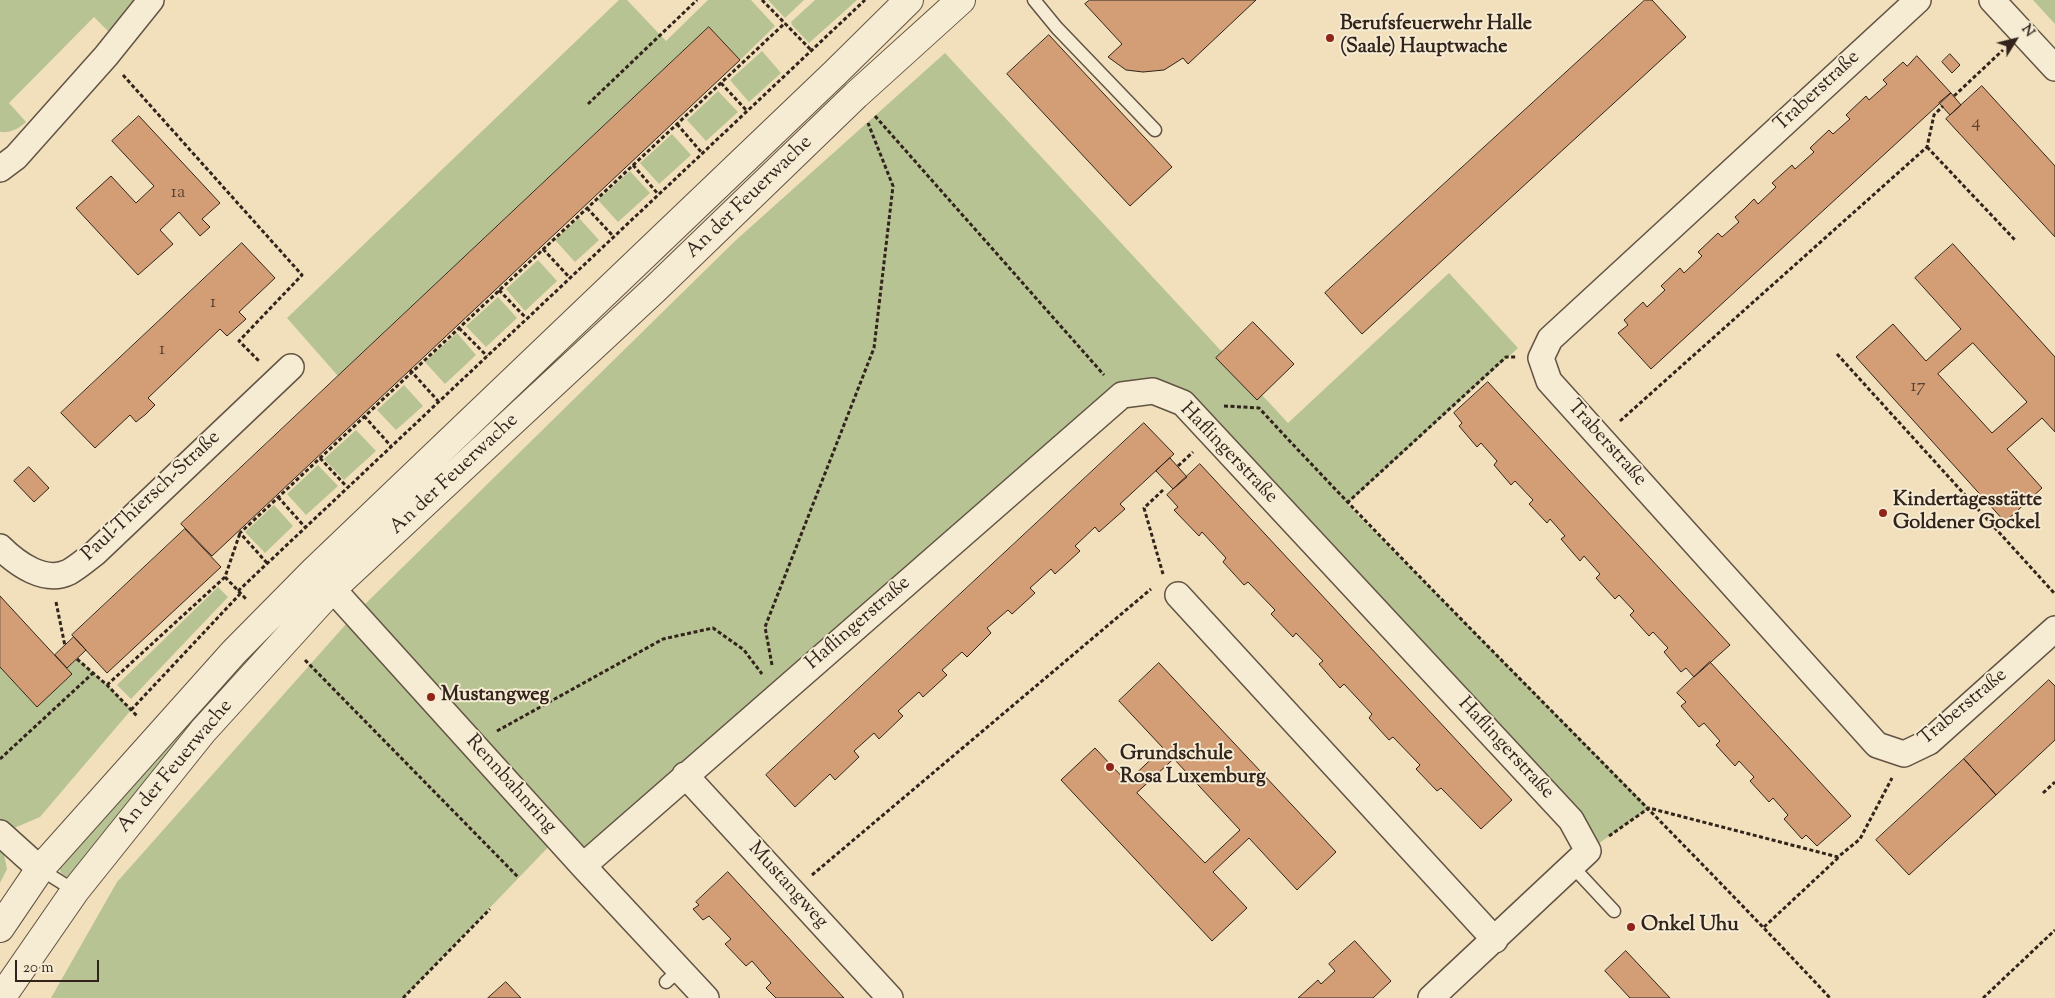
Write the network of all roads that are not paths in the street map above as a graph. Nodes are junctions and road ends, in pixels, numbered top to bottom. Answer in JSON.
{"nodes":[{"id":1,"x":151,"y":0,"type":"edge"},
{"id":2,"x":909,"y":0,"type":"edge"},
{"id":3,"x":961,"y":0,"type":"edge"},
{"id":4,"x":1034,"y":0,"type":"edge"},
{"id":5,"x":1918,"y":0,"type":"edge"},
{"id":6,"x":1992,"y":0,"type":"edge"},
{"id":7,"x":2055,"y":68,"type":"edge"},
{"id":8,"x":1155,"y":130,"type":"dead end"},
{"id":9,"x":5,"y":159,"type":"edge"},
{"id":10,"x":284,"y":374,"type":"road end"},
{"id":11,"x":0,"y":547,"type":"edge"},
{"id":12,"x":324,"y":579,"type":"junction"},
{"id":13,"x":1166,"y":586,"type":"road end"},
{"id":14,"x":2055,"y":629,"type":"edge"},
{"id":15,"x":685,"y":775,"type":"junction"},
{"id":16,"x":0,"y":834,"type":"edge"},
{"id":17,"x":1580,"y":858,"type":"junction"},
{"id":18,"x":583,"y":866,"type":"junction"},
{"id":19,"x":40,"y":869,"type":"junction"},
{"id":20,"x":74,"y":891,"type":"junction"},
{"id":21,"x":1614,"y":911,"type":"dead end"},
{"id":22,"x":0,"y":928,"type":"edge"},
{"id":23,"x":1495,"y":940,"type":"junction"},
{"id":24,"x":1,"y":998,"type":"edge"},
{"id":25,"x":706,"y":998,"type":"edge"},
{"id":26,"x":890,"y":998,"type":"edge"},
{"id":27,"x":1431,"y":998,"type":"edge"}],
"edges":[{"from":1,"to":9,"type":"street"},
{"from":2,"to":12,"type":"street","name":"An der Feuerwache"},
{"from":3,"to":12,"type":"street","name":"An der Feuerwache"},
{"from":4,"to":8,"type":"lane"},
{"from":5,"to":14,"type":"street","name":"Traberstraße"},
{"from":6,"to":7,"type":"street"},
{"from":10,"to":11,"type":"street","name":"Paul-Thiersch-Straße"},
{"from":12,"to":18,"type":"street","name":"Rennbahnring"},
{"from":12,"to":19,"type":"street","name":"An der Feuerwache"},
{"from":12,"to":20,"type":"street","name":"An der Feuerwache"},
{"from":13,"to":23,"type":"street"},
{"from":15,"to":17,"type":"street","name":"Haflingerstraße"},
{"from":15,"to":18,"type":"street","name":"Haflingerstraße"},
{"from":15,"to":26,"type":"street","name":"Mustangweg"},
{"from":16,"to":19,"type":"street"},
{"from":17,"to":21,"type":"lane"},
{"from":17,"to":23,"type":"street"},
{"from":18,"to":25,"type":"street","name":"Rennbahnring"},
{"from":19,"to":20,"type":"lane"},
{"from":19,"to":22,"type":"street","name":"An der Feuerwache"},
{"from":20,"to":24,"type":"street","name":"An der Feuerwache"},
{"from":23,"to":27,"type":"street"}]}
